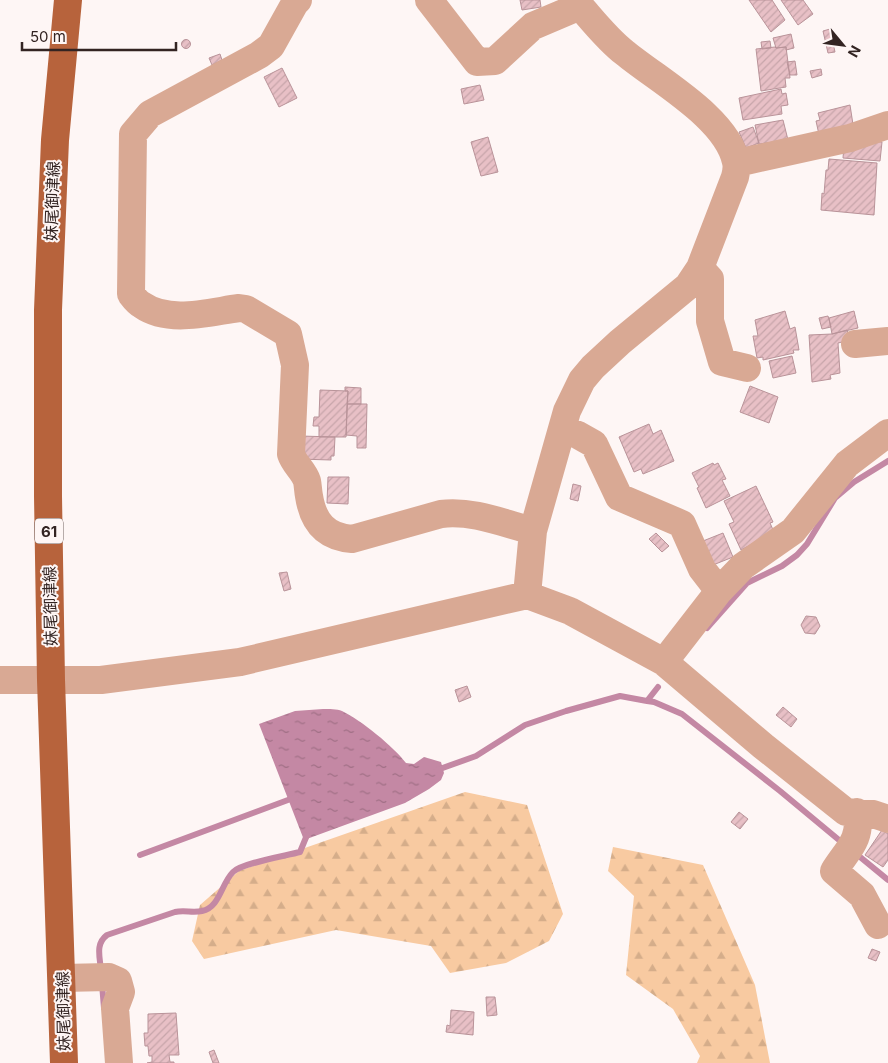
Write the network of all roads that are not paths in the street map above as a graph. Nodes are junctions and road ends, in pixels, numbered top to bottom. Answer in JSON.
{"nodes":[{"id":1,"x":68,"y":0,"type":"edge"},
{"id":2,"x":298,"y":0,"type":"edge"},
{"id":3,"x":429,"y":0,"type":"edge"},
{"id":4,"x":579,"y":3,"type":"edge"},
{"id":5,"x":888,"y":125,"type":"edge"},
{"id":6,"x":737,"y":163,"type":"junction"},
{"id":7,"x":700,"y":268,"type":"junction"},
{"id":8,"x":888,"y":341,"type":"edge"},
{"id":9,"x":855,"y":344,"type":"dead end"},
{"id":10,"x":747,"y":368,"type":"dead end"},
{"id":11,"x":563,"y":429,"type":"junction"},
{"id":12,"x":888,"y":433,"type":"edge"},
{"id":13,"x":533,"y":531,"type":"junction"},
{"id":14,"x":719,"y":591,"type":"junction"},
{"id":15,"x":527,"y":595,"type":"junction"},
{"id":16,"x":664,"y":662,"type":"junction"},
{"id":17,"x":0,"y":680,"type":"edge"},
{"id":18,"x":51,"y":680,"type":"junction"},
{"id":19,"x":857,"y":812,"type":"junction"},
{"id":20,"x":888,"y":819,"type":"edge"},
{"id":21,"x":878,"y":925,"type":"dead end"},
{"id":22,"x":62,"y":978,"type":"junction"},
{"id":23,"x":64,"y":1063,"type":"edge"},
{"id":24,"x":119,"y":1063,"type":"edge"}],
"edges":[{"from":1,"to":18,"type":"main road","name":"妹尾御津線","number":"61"},
{"from":2,"to":13,"type":"street"},
{"from":3,"to":4,"type":"street"},
{"from":4,"to":6,"type":"street"},
{"from":5,"to":6,"type":"street"},
{"from":6,"to":7,"type":"street"},
{"from":7,"to":10,"type":"street"},
{"from":7,"to":11,"type":"street"},
{"from":8,"to":9,"type":"street"},
{"from":11,"to":13,"type":"street"},
{"from":11,"to":14,"type":"street"},
{"from":12,"to":14,"type":"street"},
{"from":13,"to":15,"type":"street"},
{"from":14,"to":16,"type":"street"},
{"from":15,"to":16,"type":"street"},
{"from":15,"to":18,"type":"street"},
{"from":16,"to":19,"type":"street"},
{"from":17,"to":18,"type":"street"},
{"from":18,"to":22,"type":"main road","name":"妹尾御津線","number":"61"},
{"from":19,"to":20,"type":"street"},
{"from":19,"to":21,"type":"street"},
{"from":22,"to":23,"type":"main road","name":"妹尾御津線","number":"61"},
{"from":22,"to":24,"type":"street"}]}
